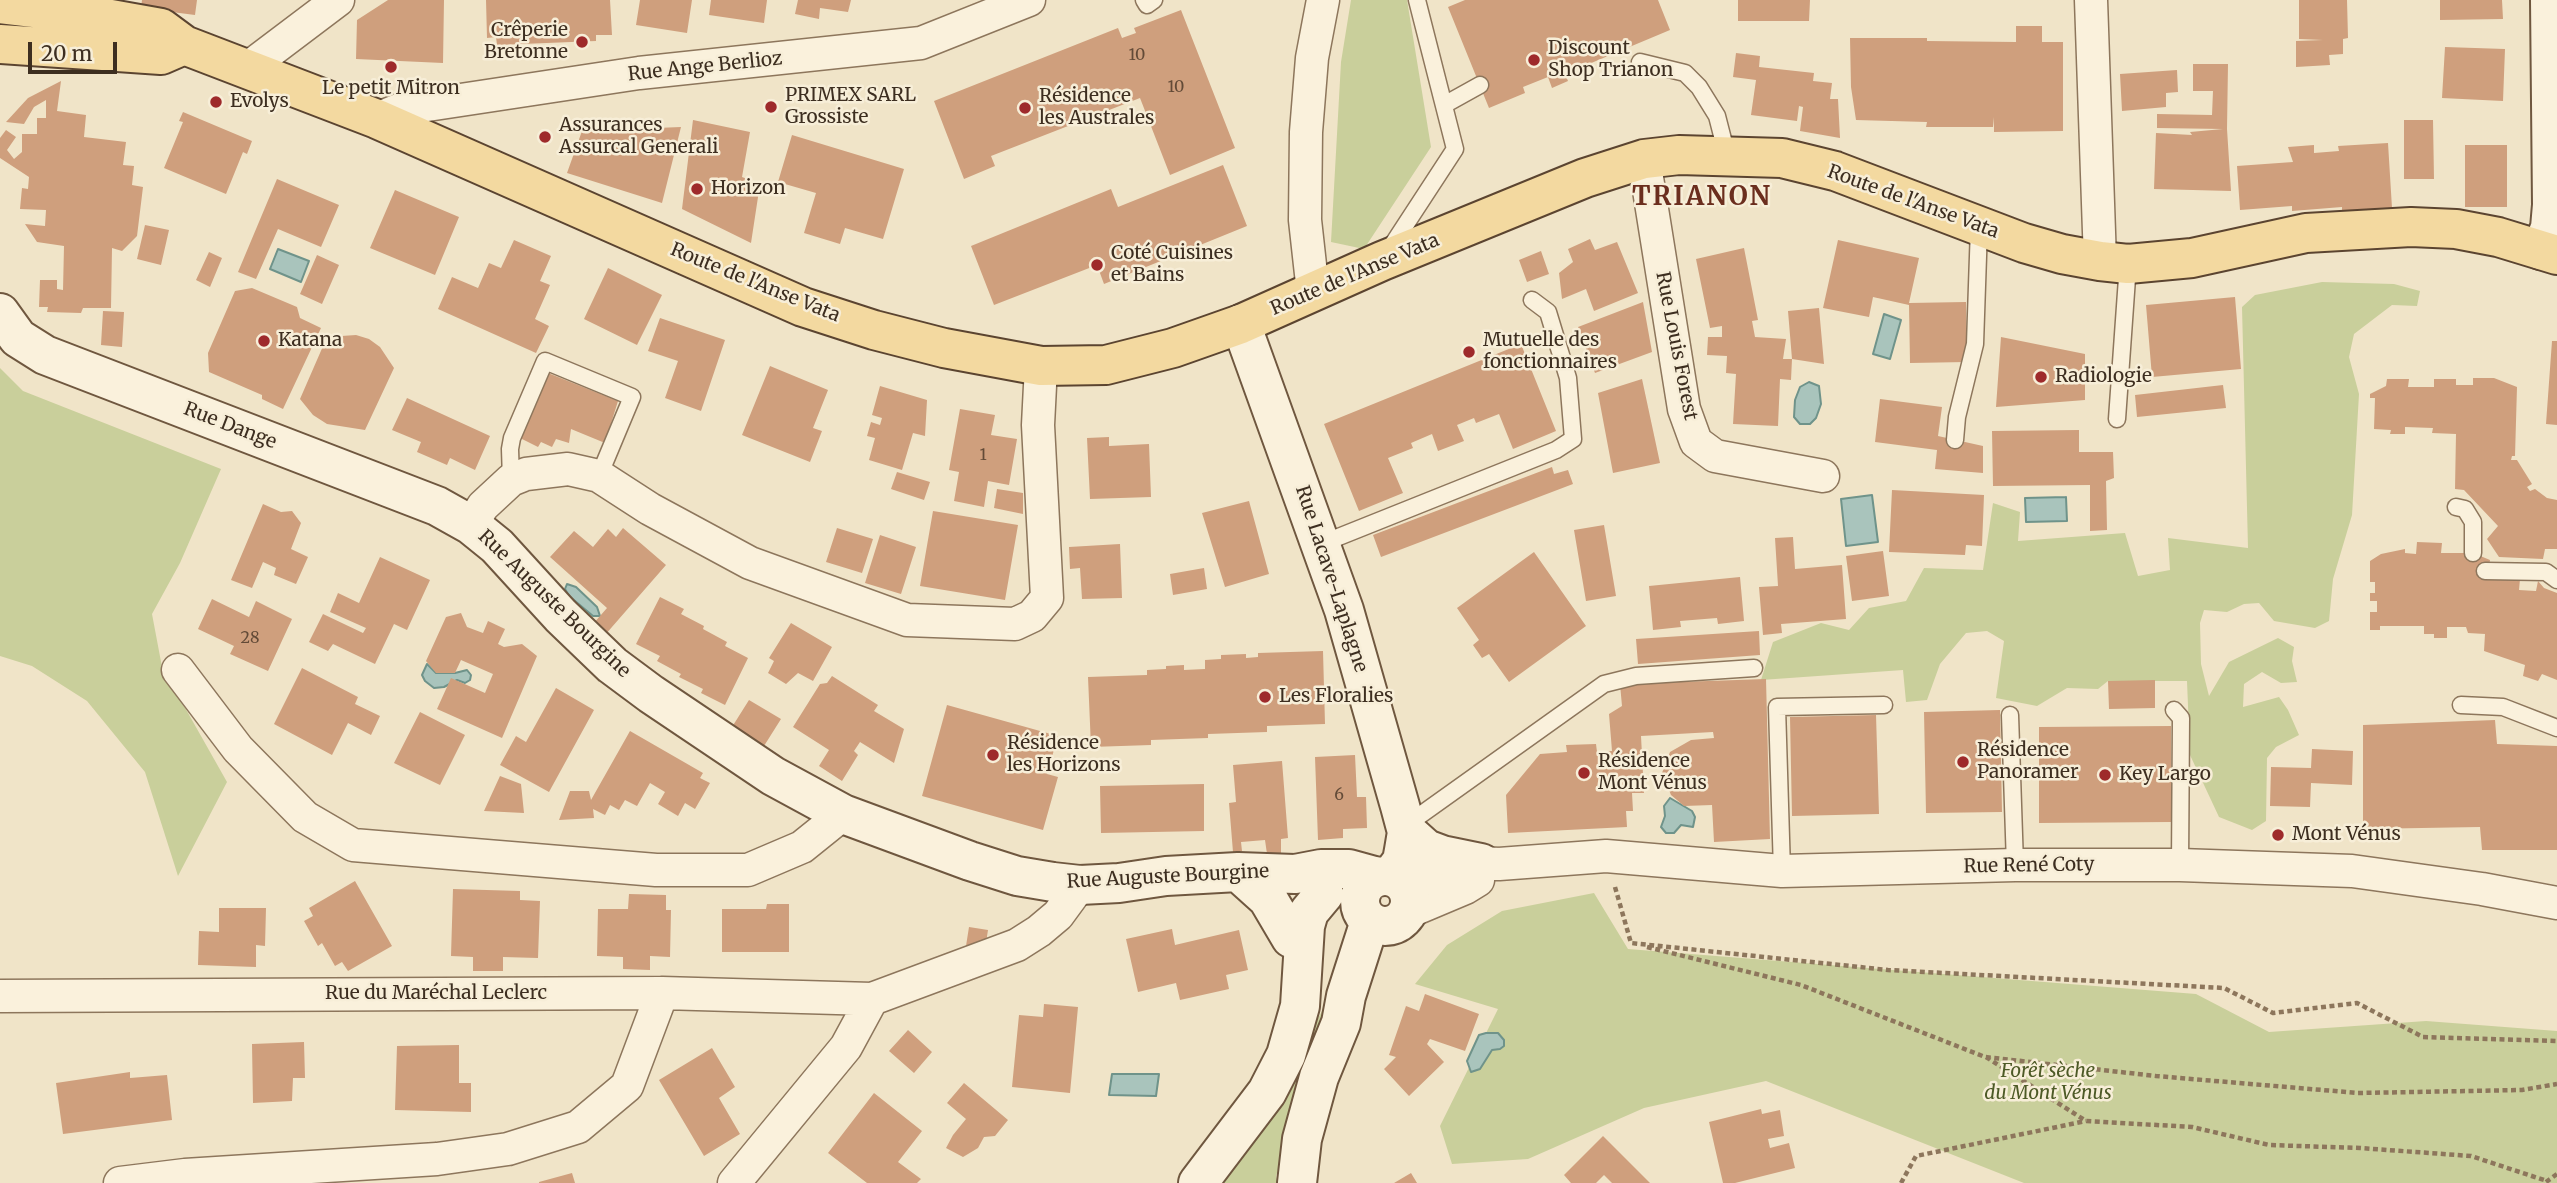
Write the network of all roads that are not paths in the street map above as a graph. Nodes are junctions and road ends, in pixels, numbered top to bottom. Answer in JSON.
{"nodes":[{"id":1,"x":338,"y":0,"type":"edge"},
{"id":2,"x":1029,"y":0,"type":"edge"},
{"id":3,"x":1144,"y":0,"type":"edge"},
{"id":4,"x":1154,"y":0,"type":"edge"},
{"id":5,"x":1323,"y":0,"type":"edge"},
{"id":6,"x":1417,"y":0,"type":"edge"},
{"id":7,"x":2091,"y":0,"type":"edge"},
{"id":8,"x":2550,"y":0,"type":"edge"},
{"id":9,"x":0,"y":4,"type":"edge"},
{"id":10,"x":0,"y":44,"type":"edge"},
{"id":11,"x":184,"y":45,"type":"junction"},
{"id":12,"x":1640,"y":62,"type":"dead end"},
{"id":13,"x":248,"y":68,"type":"junction"},
{"id":14,"x":1480,"y":85,"type":"dead end"},
{"id":15,"x":1444,"y":105,"type":"junction"},
{"id":16,"x":377,"y":119,"type":"junction"},
{"id":17,"x":1727,"y":155,"type":"junction"},
{"id":18,"x":1644,"y":159,"type":"junction"},
{"id":19,"x":1979,"y":227,"type":"junction"},
{"id":20,"x":2549,"y":252,"type":"edge"},
{"id":21,"x":1382,"y":261,"type":"junction"},
{"id":22,"x":2114,"y":262,"type":"junction"},
{"id":23,"x":1313,"y":292,"type":"junction"},
{"id":24,"x":1532,"y":300,"type":"dead end"},
{"id":25,"x":0,"y":313,"type":"edge"},
{"id":26,"x":1241,"y":324,"type":"junction"},
{"id":27,"x":1041,"y":366,"type":"junction"},
{"id":28,"x":2117,"y":419,"type":"dead end"},
{"id":29,"x":1955,"y":440,"type":"dead end"},
{"id":30,"x":599,"y":476,"type":"junction"},
{"id":31,"x":1823,"y":476,"type":"dead end"},
{"id":32,"x":511,"y":480,"type":"junction"},
{"id":33,"x":2456,"y":507,"type":"dead end"},
{"id":34,"x":471,"y":525,"type":"junction"},
{"id":35,"x":1321,"y":544,"type":"junction"},
{"id":36,"x":2473,"y":552,"type":"dead end"},
{"id":37,"x":2485,"y":571,"type":"dead end"},
{"id":38,"x":2557,"y":580,"type":"edge"},
{"id":39,"x":1754,"y":668,"type":"dead end"},
{"id":40,"x":178,"y":670,"type":"dead end"},
{"id":41,"x":1884,"y":705,"type":"dead end"},
{"id":42,"x":2462,"y":705,"type":"dead end"},
{"id":43,"x":2174,"y":710,"type":"dead end"},
{"id":44,"x":2010,"y":715,"type":"dead end"},
{"id":45,"x":2557,"y":728,"type":"edge"},
{"id":46,"x":843,"y":814,"type":"junction"},
{"id":47,"x":1406,"y":829,"type":"junction"},
{"id":48,"x":1490,"y":863,"type":"junction"},
{"id":49,"x":2015,"y":865,"type":"junction"},
{"id":50,"x":2180,"y":865,"type":"junction"},
{"id":51,"x":1782,"y":871,"type":"junction"},
{"id":52,"x":1238,"y":872,"type":"junction"},
{"id":53,"x":1300,"y":880,"type":"junction"},
{"id":54,"x":1080,"y":885,"type":"junction"},
{"id":55,"x":1386,"y":900,"type":"junction"},
{"id":56,"x":2557,"y":904,"type":"edge"},
{"id":57,"x":1291,"y":938,"type":"junction"},
{"id":58,"x":1301,"y":980,"type":"junction"},
{"id":59,"x":662,"y":993,"type":"junction"},
{"id":60,"x":0,"y":996,"type":"edge"},
{"id":61,"x":872,"y":999,"type":"junction"},
{"id":62,"x":120,"y":1183,"type":"edge"},
{"id":63,"x":734,"y":1183,"type":"edge"},
{"id":64,"x":1198,"y":1183,"type":"edge"},
{"id":65,"x":1297,"y":1183,"type":"edge"}],
"edges":[{"from":1,"to":13,"type":"street"},
{"from":2,"to":16,"type":"street","name":"Rue Ange Berlioz"},
{"from":3,"to":4,"type":"lane"},
{"from":5,"to":23,"type":"street"},
{"from":6,"to":15,"type":"lane"},
{"from":7,"to":22,"type":"street"},
{"from":8,"to":20,"type":"street"},
{"from":9,"to":11,"type":"main road","name":"Route de l'Anse Vata"},
{"from":10,"to":11,"type":"main road"},
{"from":11,"to":13,"type":"main road","name":"Route de l'Anse Vata"},
{"from":12,"to":17,"type":"lane"},
{"from":13,"to":16,"type":"main road","name":"Route de l'Anse Vata"},
{"from":14,"to":15,"type":"lane"},
{"from":15,"to":21,"type":"lane"},
{"from":16,"to":27,"type":"main road","name":"Route de l'Anse Vata"},
{"from":17,"to":18,"type":"main road","name":"Route de l'Anse Vata"},
{"from":17,"to":19,"type":"main road","name":"Route de l'Anse Vata"},
{"from":18,"to":21,"type":"main road","name":"Route de l'Anse Vata"},
{"from":18,"to":31,"type":"street","name":"Rue Louis Forest"},
{"from":19,"to":22,"type":"main road","name":"Route de l'Anse Vata"},
{"from":19,"to":29,"type":"lane"},
{"from":20,"to":22,"type":"main road","name":"Route de l'Anse Vata"},
{"from":21,"to":23,"type":"main road","name":"Route de l'Anse Vata"},
{"from":22,"to":28,"type":"lane"},
{"from":23,"to":26,"type":"main road","name":"Route de l'Anse Vata"},
{"from":24,"to":35,"type":"lane"},
{"from":25,"to":34,"type":"street","name":"Rue Dange"},
{"from":26,"to":27,"type":"main road","name":"Route de l'Anse Vata"},
{"from":26,"to":35,"type":"street","name":"Rue Lacave-Laplagne"},
{"from":27,"to":30,"type":"street","name":"Rue Auguste Bourgine"},
{"from":30,"to":32,"type":"street","name":"Rue Auguste Bourgine"},
{"from":30,"to":32,"type":"lane"},
{"from":32,"to":34,"type":"street","name":"Rue Auguste Bourgine"},
{"from":33,"to":36,"type":"lane"},
{"from":34,"to":46,"type":"street","name":"Rue Auguste Bourgine"},
{"from":35,"to":47,"type":"street","name":"Rue Lacave-Laplagne"},
{"from":37,"to":38,"type":"lane"},
{"from":39,"to":47,"type":"lane"},
{"from":40,"to":46,"type":"street"},
{"from":41,"to":51,"type":"lane"},
{"from":42,"to":45,"type":"lane"},
{"from":43,"to":50,"type":"lane"},
{"from":44,"to":49,"type":"lane"},
{"from":46,"to":54,"type":"street","name":"Rue Auguste Bourgine"},
{"from":47,"to":48,"type":"street"},
{"from":47,"to":55,"type":"street","name":"Rue Lacave-Laplagne"},
{"from":48,"to":51,"type":"street","name":"Rue René Coty"},
{"from":48,"to":55,"type":"street"},
{"from":49,"to":50,"type":"street","name":"Rue René Coty"},
{"from":49,"to":51,"type":"street","name":"Rue René Coty"},
{"from":50,"to":56,"type":"street","name":"Rue René Coty"},
{"from":52,"to":53,"type":"street","name":"Rue Auguste Bourgine"},
{"from":52,"to":54,"type":"street","name":"Rue Auguste Bourgine"},
{"from":52,"to":57,"type":"street"},
{"from":53,"to":55,"type":"street","name":"Rue Auguste Bourgine"},
{"from":53,"to":57,"type":"street"},
{"from":53,"to":58,"type":"street"},
{"from":54,"to":61,"type":"street"},
{"from":55,"to":65,"type":"street","name":"Rue Lacave-Laplagne"},
{"from":57,"to":58,"type":"street"},
{"from":58,"to":64,"type":"street"},
{"from":59,"to":60,"type":"street","name":"Rue du Maréchal Leclerc"},
{"from":59,"to":61,"type":"street","name":"Rue du Maréchal Leclerc"},
{"from":59,"to":62,"type":"street"},
{"from":61,"to":63,"type":"street"}]}
